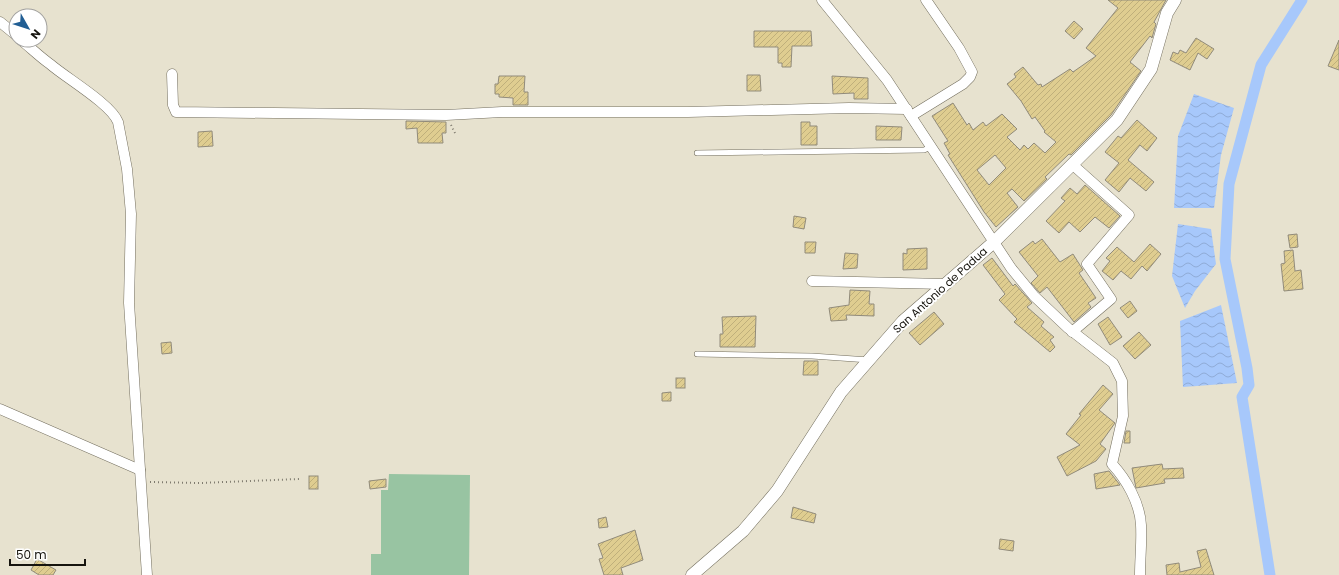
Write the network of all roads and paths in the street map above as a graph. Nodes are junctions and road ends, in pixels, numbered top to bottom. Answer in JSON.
{"nodes":[{"id":1,"x":822,"y":0,"type":"edge"},
{"id":2,"x":926,"y":0,"type":"edge"},
{"id":3,"x":1175,"y":0,"type":"edge"},
{"id":4,"x":0,"y":22,"type":"edge"},
{"id":5,"x":8,"y":28,"type":"edge"},
{"id":6,"x":31,"y":48,"type":"edge"},
{"id":7,"x":172,"y":74,"type":"dead end"},
{"id":8,"x":909,"y":113,"type":"junction"},
{"id":9,"x":932,"y":146,"type":"junction"},
{"id":10,"x":697,"y":153,"type":"dead end"},
{"id":11,"x":1073,"y":165,"type":"junction"},
{"id":12,"x":994,"y":242,"type":"junction"},
{"id":13,"x":812,"y":281,"type":"dead end"},
{"id":14,"x":946,"y":284,"type":"junction"},
{"id":15,"x":1072,"y":332,"type":"junction"},
{"id":16,"x":697,"y":354,"type":"dead end"},
{"id":17,"x":870,"y":360,"type":"junction"},
{"id":18,"x":0,"y":409,"type":"edge"},
{"id":19,"x":140,"y":470,"type":"junction"},
{"id":20,"x":299,"y":479,"type":"dead end"},
{"id":21,"x":141,"y":482,"type":"junction"},
{"id":22,"x":148,"y":575,"type":"edge"},
{"id":23,"x":692,"y":575,"type":"edge"},
{"id":24,"x":1140,"y":575,"type":"edge"}],
"edges":[{"from":1,"to":8,"type":"street"},
{"from":2,"to":8,"type":"street"},
{"from":3,"to":11,"type":"street","name":"San Antonio de Padua"},
{"from":4,"to":5,"type":"street"},
{"from":6,"to":19,"type":"street"},
{"from":7,"to":8,"type":"street"},
{"from":8,"to":9,"type":"street"},
{"from":9,"to":10,"type":"lane"},
{"from":9,"to":12,"type":"street"},
{"from":11,"to":12,"type":"street","name":"San Antonio de Padua"},
{"from":11,"to":15,"type":"street"},
{"from":12,"to":14,"type":"street","name":"San Antonio de Padua"},
{"from":12,"to":15,"type":"street"},
{"from":13,"to":14,"type":"street"},
{"from":14,"to":17,"type":"street","name":"San Antonio de Padua"},
{"from":15,"to":24,"type":"street"},
{"from":16,"to":17,"type":"lane"},
{"from":17,"to":23,"type":"street","name":"San Antonio de Padua"},
{"from":18,"to":19,"type":"street"},
{"from":19,"to":21,"type":"street"},
{"from":20,"to":21,"type":"path"},
{"from":21,"to":22,"type":"street"}]}
